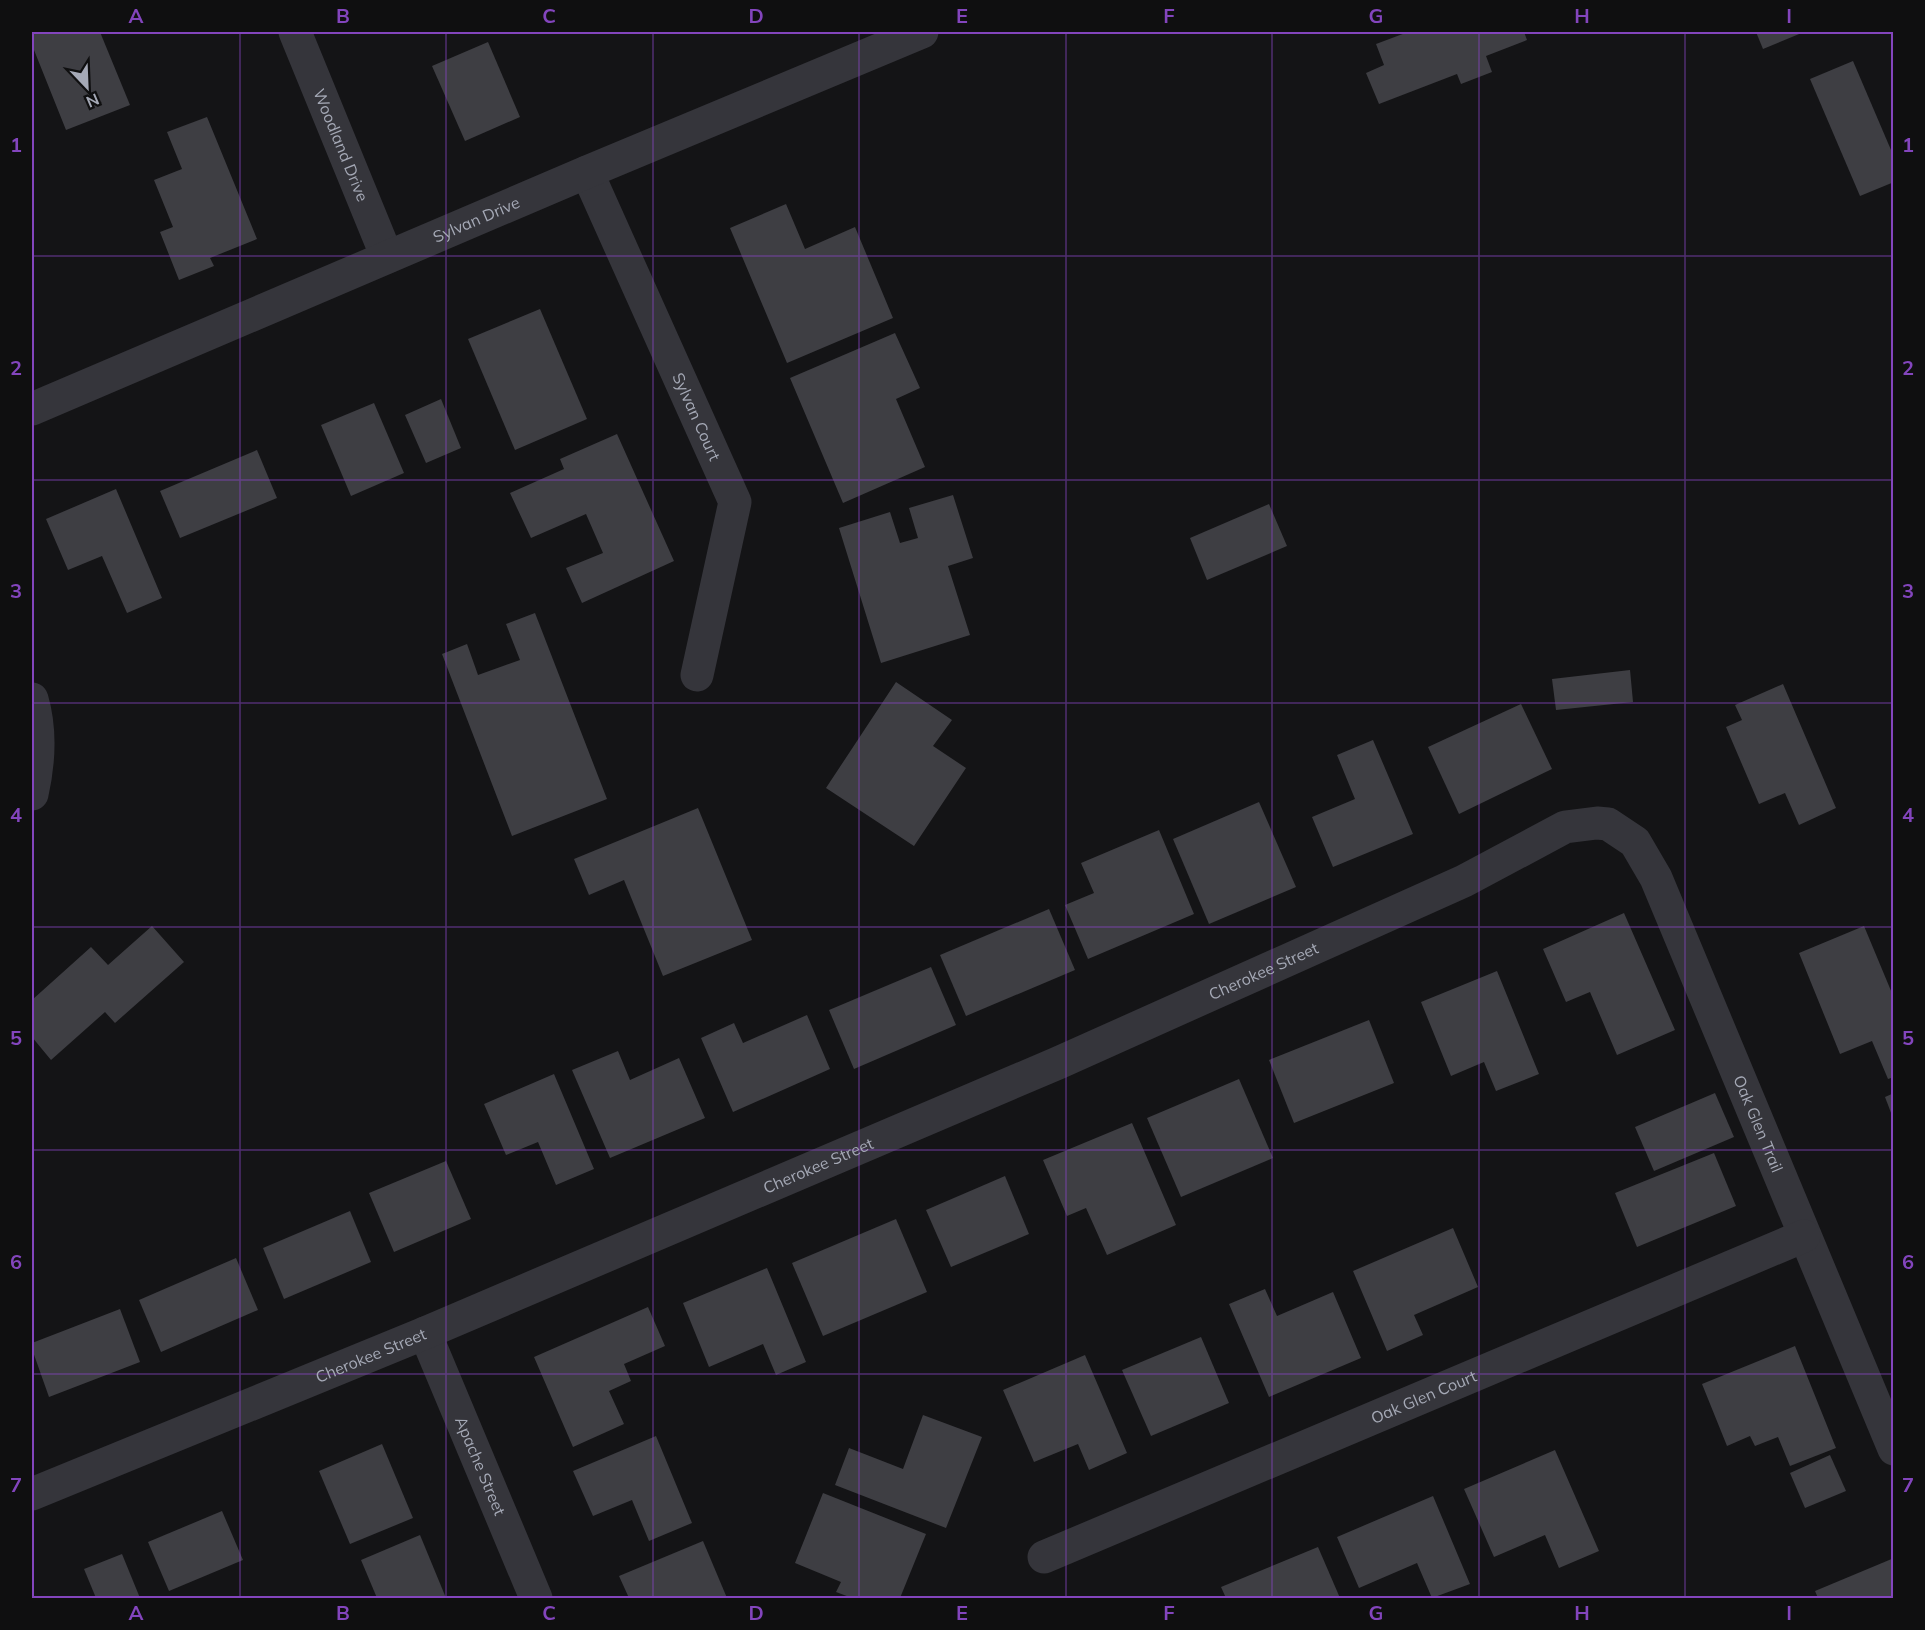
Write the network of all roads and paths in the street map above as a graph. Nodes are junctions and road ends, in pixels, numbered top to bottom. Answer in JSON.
{"nodes":[{"id":1,"x":296,"y":32,"type":"edge"},
{"id":2,"x":922,"y":32,"type":"edge"},
{"id":3,"x":587,"y":172,"type":"junction"},
{"id":4,"x":387,"y":257,"type":"junction"},
{"id":5,"x":32,"y":409,"type":"edge"},
{"id":6,"x":697,"y":675,"type":"dead end"},
{"id":7,"x":32,"y":699,"type":"edge"},
{"id":8,"x":32,"y":794,"type":"edge"},
{"id":9,"x":1597,"y":823,"type":"joint"},
{"id":10,"x":1804,"y":1236,"type":"junction"},
{"id":11,"x":425,"y":1333,"type":"junction"},
{"id":12,"x":1893,"y":1449,"type":"edge"},
{"id":13,"x":32,"y":1494,"type":"edge"},
{"id":14,"x":1044,"y":1557,"type":"dead end"},
{"id":15,"x":536,"y":1599,"type":"edge"}],
"edges":[{"from":1,"to":4,"type":"street","name":"Woodland Drive"},
{"from":2,"to":3,"type":"street","name":"Sylvan Drive"},
{"from":3,"to":4,"type":"street","name":"Sylvan Drive"},
{"from":3,"to":6,"type":"street","name":"Sylvan Court"},
{"from":4,"to":5,"type":"street","name":"Sylvan Drive"},
{"from":7,"to":8,"type":"street"},
{"from":9,"to":10,"type":"street","name":"Oak Glen Trail"},
{"from":9,"to":11,"type":"street","name":"Cherokee Street"},
{"from":10,"to":12,"type":"street","name":"Oak Glen Trail"},
{"from":10,"to":14,"type":"street","name":"Oak Glen Court"},
{"from":11,"to":13,"type":"street","name":"Cherokee Street"},
{"from":11,"to":15,"type":"street","name":"Apache Street"}]}
